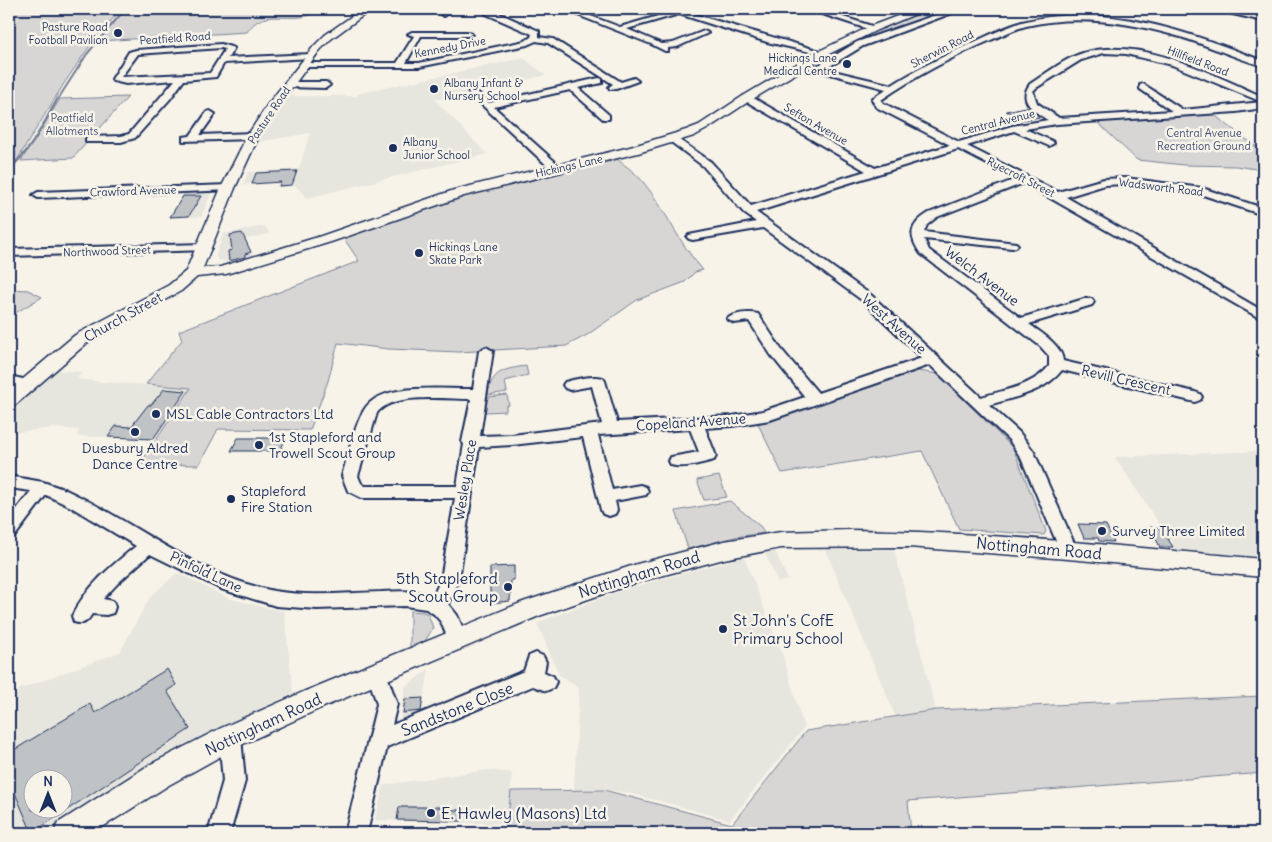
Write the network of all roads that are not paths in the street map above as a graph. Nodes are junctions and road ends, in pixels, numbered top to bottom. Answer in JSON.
{"nodes":[{"id":1,"x":368,"y":9,"type":"edge"},
{"id":2,"x":486,"y":9,"type":"edge"},
{"id":3,"x":609,"y":9,"type":"edge"},
{"id":4,"x":669,"y":9,"type":"edge"},
{"id":5,"x":812,"y":9,"type":"edge"},
{"id":6,"x":844,"y":9,"type":"edge"},
{"id":7,"x":924,"y":9,"type":"edge"},
{"id":8,"x":959,"y":9,"type":"edge"},
{"id":9,"x":1215,"y":9,"type":"edge"},
{"id":10,"x":1260,"y":10,"type":"edge"},
{"id":11,"x":680,"y":12,"type":"junction"},
{"id":12,"x":827,"y":14,"type":"junction"},
{"id":13,"x":1252,"y":16,"type":"junction"},
{"id":14,"x":1263,"y":18,"type":"edge"},
{"id":15,"x":874,"y":28,"type":"junction"},
{"id":16,"x":620,"y":30,"type":"junction"},
{"id":17,"x":468,"y":34,"type":"dead end"},
{"id":18,"x":697,"y":35,"type":"dead end"},
{"id":19,"x":536,"y":38,"type":"junction"},
{"id":20,"x":823,"y":53,"type":"junction"},
{"id":21,"x":308,"y":60,"type":"junction"},
{"id":22,"x":222,"y":61,"type":"junction"},
{"id":23,"x":1263,"y":64,"type":"edge"},
{"id":24,"x":801,"y":65,"type":"junction"},
{"id":25,"x":400,"y":66,"type":"junction"},
{"id":26,"x":818,"y":69,"type":"junction"},
{"id":27,"x":181,"y":78,"type":"junction"},
{"id":28,"x":599,"y":81,"type":"dead end"},
{"id":29,"x":634,"y":81,"type":"dead end"},
{"id":30,"x":288,"y":85,"type":"junction"},
{"id":31,"x":326,"y":86,"type":"dead end"},
{"id":32,"x":1144,"y":87,"type":"dead end"},
{"id":33,"x":571,"y":88,"type":"junction"},
{"id":34,"x":893,"y":88,"type":"junction"},
{"id":35,"x":472,"y":92,"type":"dead end"},
{"id":36,"x":747,"y":98,"type":"junction"},
{"id":37,"x":1263,"y":100,"type":"edge"},
{"id":38,"x":1263,"y":105,"type":"edge"},
{"id":39,"x":488,"y":106,"type":"junction"},
{"id":40,"x":1252,"y":108,"type":"junction"},
{"id":41,"x":1182,"y":113,"type":"junction"},
{"id":42,"x":1263,"y":113,"type":"edge"},
{"id":43,"x":210,"y":114,"type":"dead end"},
{"id":44,"x":606,"y":117,"type":"dead end"},
{"id":45,"x":1057,"y":121,"type":"junction"},
{"id":46,"x":1015,"y":128,"type":"junction"},
{"id":47,"x":253,"y":136,"type":"junction"},
{"id":48,"x":672,"y":139,"type":"junction"},
{"id":49,"x":89,"y":140,"type":"dead end"},
{"id":50,"x":1048,"y":140,"type":"dead end"},
{"id":51,"x":958,"y":144,"type":"junction"},
{"id":52,"x":557,"y":169,"type":"junction"},
{"id":53,"x":873,"y":171,"type":"junction"},
{"id":54,"x":1026,"y":179,"type":"junction"},
{"id":55,"x":228,"y":188,"type":"junction"},
{"id":56,"x":38,"y":195,"type":"dead end"},
{"id":57,"x":1058,"y":196,"type":"junction"},
{"id":58,"x":748,"y":211,"type":"junction"},
{"id":59,"x":1263,"y":212,"type":"edge"},
{"id":60,"x":765,"y":224,"type":"junction"},
{"id":61,"x":917,"y":235,"type":"junction"},
{"id":62,"x":693,"y":237,"type":"dead end"},
{"id":63,"x":1012,"y":245,"type":"dead end"},
{"id":64,"x":205,"y":248,"type":"junction"},
{"id":65,"x":9,"y":253,"type":"edge"},
{"id":66,"x":193,"y":274,"type":"junction"},
{"id":67,"x":1088,"y":302,"type":"dead end"},
{"id":68,"x":1263,"y":316,"type":"edge"},
{"id":69,"x":734,"y":319,"type":"dead end"},
{"id":70,"x":1020,"y":323,"type":"junction"},
{"id":71,"x":486,"y":351,"type":"dead end"},
{"id":72,"x":932,"y":359,"type":"junction"},
{"id":73,"x":1057,"y":364,"type":"junction"},
{"id":74,"x":9,"y":381,"type":"edge"},
{"id":75,"x":27,"y":384,"type":"junction"},
{"id":76,"x":570,"y":385,"type":"dead end"},
{"id":77,"x":479,"y":394,"type":"junction"},
{"id":78,"x":1195,"y":397,"type":"dead end"},
{"id":79,"x":816,"y":399,"type":"junction"},
{"id":80,"x":9,"y":401,"type":"edge"},
{"id":81,"x":978,"y":402,"type":"junction"},
{"id":82,"x":696,"y":424,"type":"junction"},
{"id":83,"x":611,"y":428,"type":"junction"},
{"id":84,"x":589,"y":431,"type":"junction"},
{"id":85,"x":470,"y":442,"type":"junction"},
{"id":86,"x":676,"y":461,"type":"dead end"},
{"id":87,"x":9,"y":482,"type":"edge"},
{"id":88,"x":43,"y":488,"type":"junction"},
{"id":89,"x":640,"y":491,"type":"dead end"},
{"id":90,"x":463,"y":492,"type":"junction"},
{"id":91,"x":9,"y":531,"type":"edge"},
{"id":92,"x":149,"y":545,"type":"junction"},
{"id":93,"x":1068,"y":550,"type":"junction"},
{"id":94,"x":1263,"y":568,"type":"edge"},
{"id":95,"x":437,"y":605,"type":"junction"},
{"id":96,"x":106,"y":607,"type":"dead end"},
{"id":97,"x":458,"y":640,"type":"junction"},
{"id":98,"x":377,"y":674,"type":"junction"},
{"id":99,"x":538,"y":674,"type":"dead end"},
{"id":100,"x":230,"y":737,"type":"junction"},
{"id":101,"x":380,"y":740,"type":"junction"},
{"id":102,"x":68,"y":833,"type":"edge"},
{"id":103,"x":219,"y":833,"type":"edge"},
{"id":104,"x":356,"y":833,"type":"edge"}],
"edges":[{"from":1,"to":21,"type":"main road","name":"Pasture Road"},
{"from":2,"to":19,"type":"street"},
{"from":3,"to":16,"type":"street"},
{"from":4,"to":11,"type":"street"},
{"from":5,"to":12,"type":"street"},
{"from":6,"to":12,"type":"street"},
{"from":7,"to":15,"type":"main road","name":"Hickings Lane"},
{"from":8,"to":26,"type":"street"},
{"from":9,"to":13,"type":"street"},
{"from":10,"to":13,"type":"street"},
{"from":11,"to":16,"type":"street"},
{"from":11,"to":20,"type":"street"},
{"from":12,"to":15,"type":"street"},
{"from":13,"to":14,"type":"street"},
{"from":15,"to":20,"type":"main road","name":"Hickings Lane"},
{"from":16,"to":18,"type":"street"},
{"from":17,"to":25,"type":"street"},
{"from":19,"to":25,"type":"street","name":"Kennedy Drive"},
{"from":19,"to":29,"type":"street"},
{"from":20,"to":24,"type":"main road","name":"Hickings Lane"},
{"from":21,"to":22,"type":"street"},
{"from":21,"to":25,"type":"street","name":"Kennedy Drive"},
{"from":21,"to":30,"type":"main road","name":"Pasture Road"},
{"from":22,"to":27,"type":"street","name":"Peatfield Road"},
{"from":22,"to":27,"type":"street","name":"Peatfield Road"},
{"from":23,"to":34,"type":"street","name":"Sherwin Road"},
{"from":24,"to":26,"type":"street"},
{"from":24,"to":36,"type":"main road","name":"Hickings Lane"},
{"from":26,"to":34,"type":"street"},
{"from":27,"to":49,"type":"street"},
{"from":28,"to":33,"type":"street"},
{"from":30,"to":31,"type":"street"},
{"from":30,"to":47,"type":"main road","name":"Pasture Road"},
{"from":32,"to":41,"type":"street"},
{"from":33,"to":39,"type":"street"},
{"from":33,"to":44,"type":"street"},
{"from":34,"to":51,"type":"street","name":"Ryecroft Street"},
{"from":35,"to":39,"type":"street"},
{"from":36,"to":48,"type":"main road","name":"Hickings Lane"},
{"from":36,"to":53,"type":"street","name":"Sefton Avenue"},
{"from":37,"to":45,"type":"street","name":"Hillfield Road"},
{"from":38,"to":40,"type":"street","name":"Central Avenue"},
{"from":39,"to":52,"type":"street"},
{"from":40,"to":41,"type":"street","name":"Central Avenue"},
{"from":40,"to":42,"type":"street"},
{"from":41,"to":45,"type":"street","name":"Central Avenue"},
{"from":43,"to":47,"type":"street"},
{"from":45,"to":46,"type":"street","name":"Central Avenue"},
{"from":46,"to":50,"type":"street"},
{"from":46,"to":51,"type":"street","name":"Central Avenue"},
{"from":47,"to":55,"type":"main road","name":"Pasture Road"},
{"from":48,"to":52,"type":"main road","name":"Hickings Lane"},
{"from":48,"to":58,"type":"street","name":"West Avenue"},
{"from":51,"to":53,"type":"street","name":"Central Avenue"},
{"from":51,"to":54,"type":"street","name":"Ryecroft Street"},
{"from":52,"to":66,"type":"main road","name":"Hickings Lane"},
{"from":53,"to":58,"type":"street","name":"Central Avenue"},
{"from":54,"to":57,"type":"street","name":"Ryecroft Street"},
{"from":54,"to":61,"type":"street"},
{"from":55,"to":56,"type":"street","name":"Crawford Avenue"},
{"from":55,"to":64,"type":"main road","name":"Pasture Road"},
{"from":57,"to":59,"type":"street","name":"Wadsworth Road"},
{"from":57,"to":68,"type":"street","name":"Ryecroft Street"},
{"from":58,"to":60,"type":"street","name":"West Avenue"},
{"from":60,"to":62,"type":"street"},
{"from":60,"to":72,"type":"street","name":"West Avenue"},
{"from":61,"to":63,"type":"street"},
{"from":61,"to":70,"type":"street","name":"Welch Avenue"},
{"from":64,"to":65,"type":"street","name":"Northwood Street"},
{"from":64,"to":66,"type":"main road","name":"Pasture Road"},
{"from":66,"to":75,"type":"main road","name":"Church Street"},
{"from":67,"to":70,"type":"street"},
{"from":69,"to":79,"type":"street"},
{"from":70,"to":73,"type":"street","name":"Welch Avenue"},
{"from":71,"to":77,"type":"street","name":"Wesley Place"},
{"from":72,"to":79,"type":"street","name":"Copeland Avenue"},
{"from":72,"to":81,"type":"street","name":"West Avenue"},
{"from":73,"to":78,"type":"street","name":"Revill Crescent"},
{"from":73,"to":81,"type":"street"},
{"from":74,"to":75,"type":"street"},
{"from":75,"to":80,"type":"main road","name":"Church Street"},
{"from":76,"to":83,"type":"street"},
{"from":77,"to":85,"type":"street","name":"Wesley Place"},
{"from":77,"to":90,"type":"street"},
{"from":79,"to":82,"type":"street","name":"Copeland Avenue"},
{"from":81,"to":93,"type":"street","name":"West Avenue"},
{"from":82,"to":83,"type":"street","name":"Copeland Avenue"},
{"from":82,"to":86,"type":"street"},
{"from":83,"to":84,"type":"street","name":"Copeland Avenue"},
{"from":84,"to":85,"type":"street","name":"Copeland Avenue"},
{"from":84,"to":89,"type":"street"},
{"from":85,"to":90,"type":"street","name":"Wesley Place"},
{"from":87,"to":88,"type":"street","name":"Pinfold Lane"},
{"from":88,"to":91,"type":"street"},
{"from":88,"to":92,"type":"street","name":"Pinfold Lane"},
{"from":90,"to":95,"type":"street","name":"Wesley Place"},
{"from":92,"to":95,"type":"street","name":"Pinfold Lane"},
{"from":92,"to":96,"type":"street"},
{"from":93,"to":94,"type":"main road","name":"Nottingham Road"},
{"from":93,"to":97,"type":"main road","name":"Nottingham Road"},
{"from":95,"to":97,"type":"street"},
{"from":97,"to":98,"type":"main road","name":"Nottingham Road"},
{"from":98,"to":100,"type":"main road","name":"Nottingham Road"},
{"from":98,"to":101,"type":"street"},
{"from":99,"to":101,"type":"street","name":"Sandstone Close"},
{"from":100,"to":102,"type":"main road","name":"Nottingham Road"},
{"from":100,"to":103,"type":"street"},
{"from":101,"to":104,"type":"street"}]}
